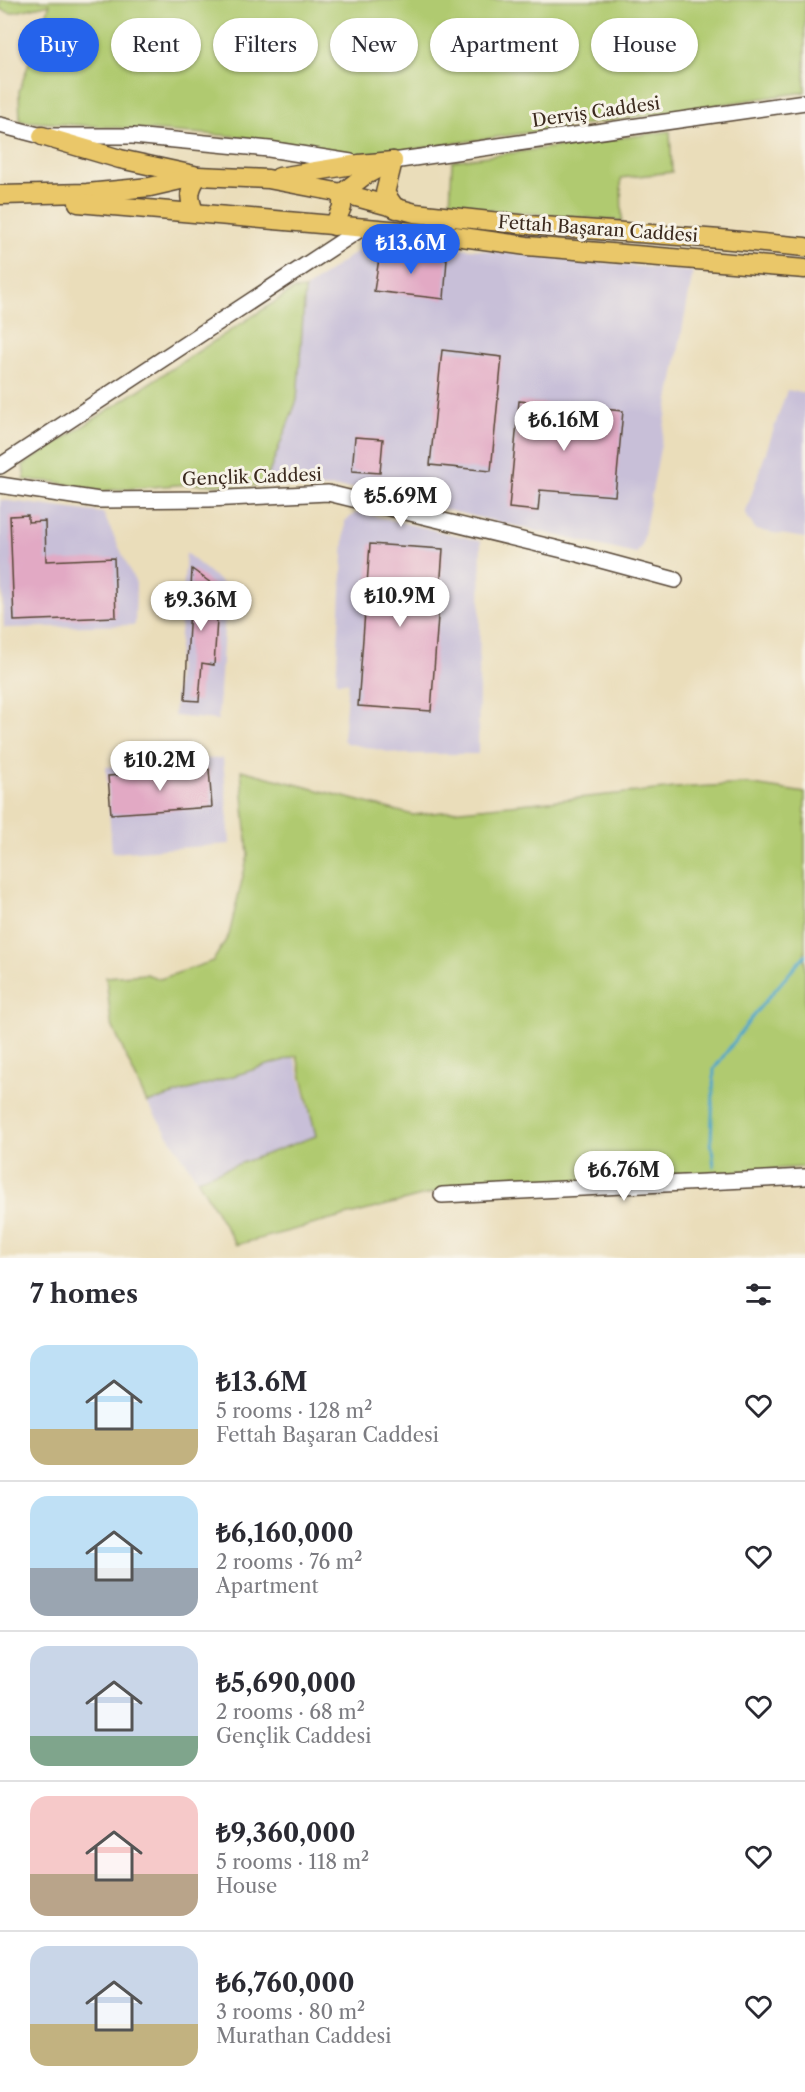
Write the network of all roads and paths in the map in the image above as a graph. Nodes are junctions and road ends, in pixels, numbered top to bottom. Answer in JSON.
{"nodes":[{"id":1,"x":805,"y":102,"type":"edge"},
{"id":2,"x":0,"y":125,"type":"edge"},
{"id":3,"x":42,"y":135,"type":"junction"},
{"id":4,"x":132,"y":161,"type":"junction"},
{"id":5,"x":393,"y":161,"type":"junction"},
{"id":6,"x":359,"y":164,"type":"junction"},
{"id":7,"x":198,"y":176,"type":"junction"},
{"id":8,"x":268,"y":179,"type":"junction"},
{"id":9,"x":342,"y":193,"type":"junction"},
{"id":10,"x":0,"y":195,"type":"edge"},
{"id":11,"x":129,"y":198,"type":"junction"},
{"id":12,"x":0,"y":205,"type":"edge"},
{"id":13,"x":396,"y":209,"type":"junction"},
{"id":14,"x":194,"y":212,"type":"junction"},
{"id":15,"x":334,"y":226,"type":"junction"},
{"id":16,"x":362,"y":228,"type":"junction"},
{"id":17,"x":805,"y":247,"type":"edge"},
{"id":18,"x":805,"y":269,"type":"edge"},
{"id":19,"x":0,"y":466,"type":"edge"},
{"id":20,"x":0,"y":485,"type":"edge"},
{"id":21,"x":675,"y":580,"type":"dead end"},
{"id":22,"x":805,"y":1177,"type":"edge"},
{"id":23,"x":442,"y":1195,"type":"dead end"}],
"edges":[{"from":1,"to":5,"type":"street","name":"Derviş Caddesi"},
{"from":2,"to":3,"type":"street"},
{"from":3,"to":4,"type":"main road"},
{"from":3,"to":6,"type":"street"},
{"from":4,"to":7,"type":"main road"},
{"from":4,"to":11,"type":"main road"},
{"from":5,"to":6,"type":"main road"},
{"from":5,"to":9,"type":"main road"},
{"from":5,"to":13,"type":"main road"},
{"from":6,"to":8,"type":"main road"},
{"from":7,"to":8,"type":"main road","name":"Fettah Başaran Caddesi"},
{"from":7,"to":11,"type":"main road","name":"Fettah Başaran Caddesi"},
{"from":7,"to":14,"type":"main road"},
{"from":8,"to":9,"type":"main road","name":"Fettah Başaran Caddesi"},
{"from":9,"to":13,"type":"main road","name":"Fettah Başaran Caddesi"},
{"from":9,"to":15,"type":"main road"},
{"from":10,"to":11,"type":"main road","name":"Fettah Başaran Caddesi"},
{"from":11,"to":12,"type":"main road","name":"Fettah Başaran Caddesi"},
{"from":11,"to":14,"type":"main road","name":"Fettah Başaran Caddesi"},
{"from":13,"to":17,"type":"main road","name":"Fettah Başaran Caddesi"},
{"from":14,"to":15,"type":"main road","name":"Fettah Başaran Caddesi"},
{"from":15,"to":16,"type":"main road","name":"Fettah Başaran Caddesi"},
{"from":16,"to":18,"type":"main road","name":"Fettah Başaran Caddesi"},
{"from":16,"to":19,"type":"street"},
{"from":20,"to":21,"type":"street","name":"Gençlik Caddesi"},
{"from":22,"to":23,"type":"street"}]}
